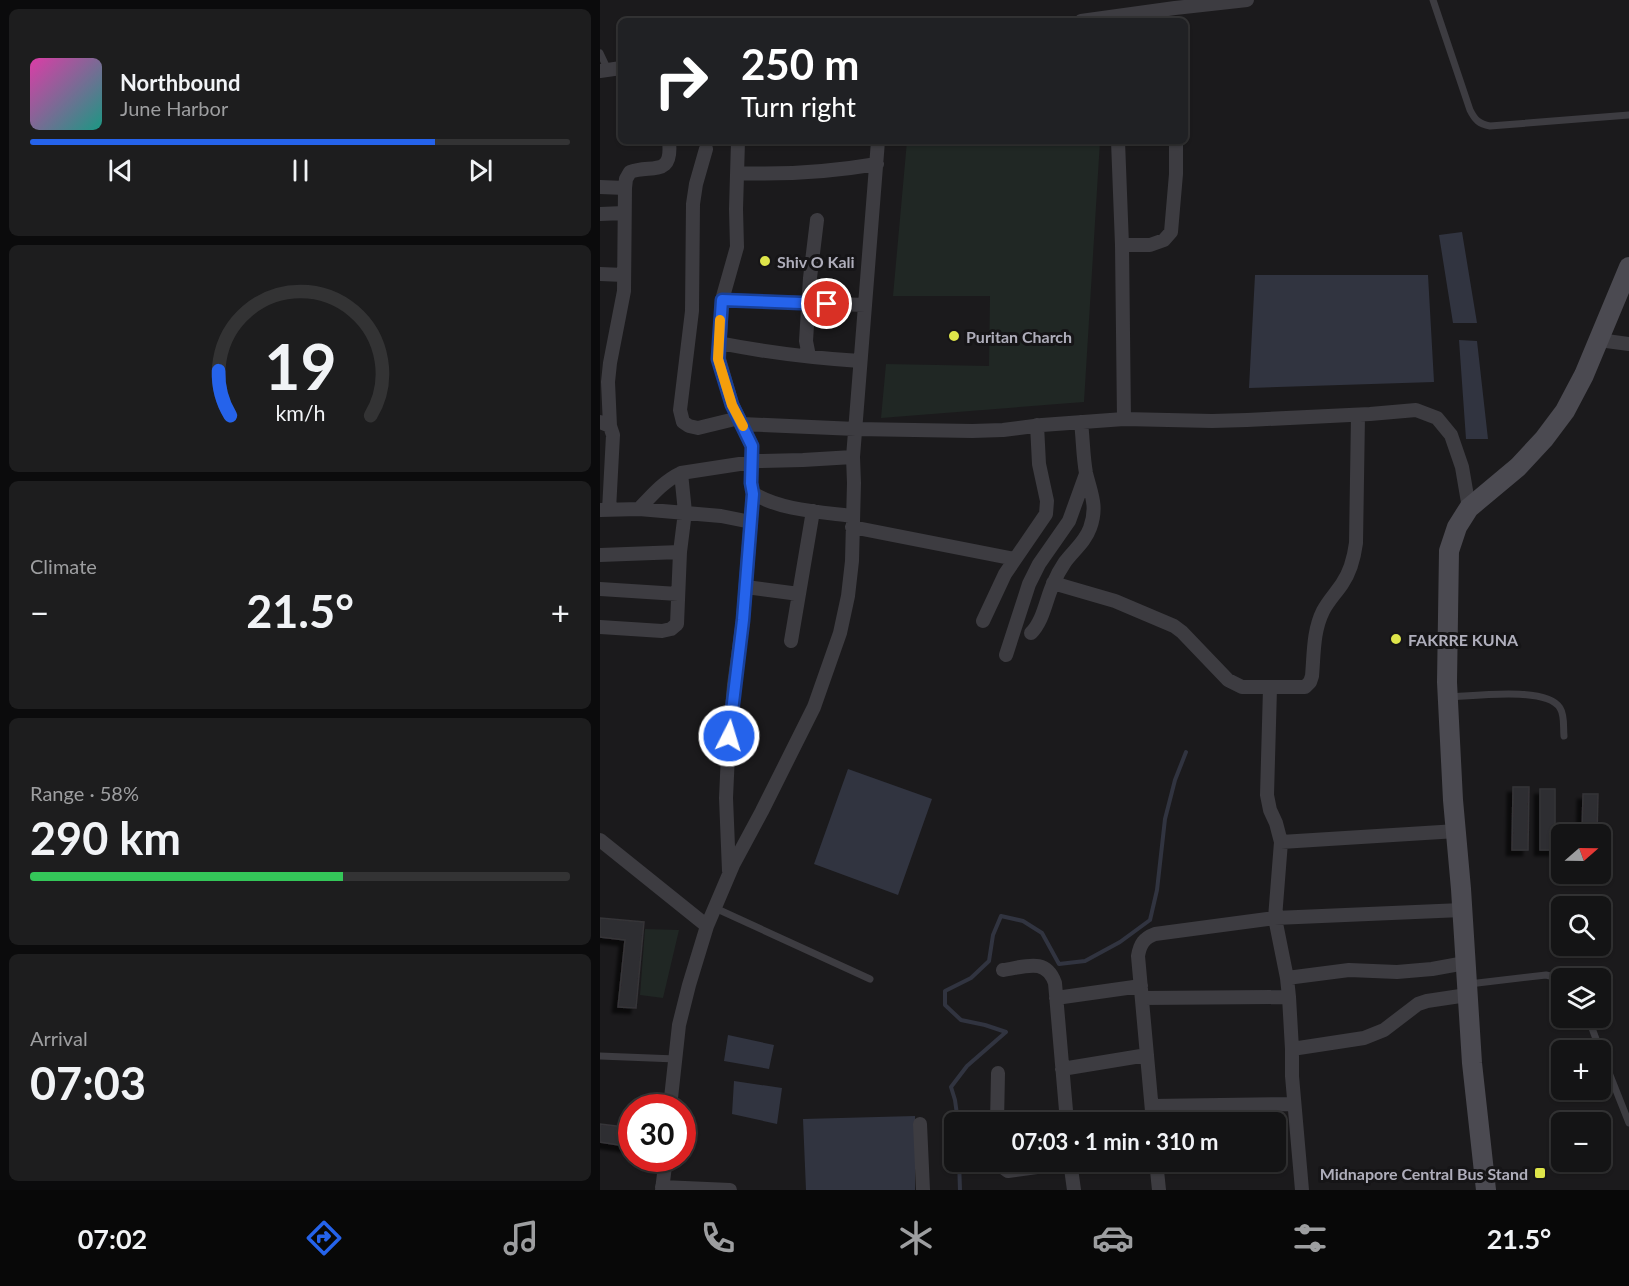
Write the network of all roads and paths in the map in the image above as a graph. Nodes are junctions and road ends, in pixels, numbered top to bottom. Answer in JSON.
{"nodes":[{"id":1,"x":1247,"y":0,"type":"edge"},
{"id":2,"x":1433,"y":0,"type":"edge"},
{"id":3,"x":1175,"y":14,"type":"edge"},
{"id":4,"x":1125,"y":18,"type":"edge"},
{"id":5,"x":600,"y":52,"type":"edge"},
{"id":6,"x":610,"y":69,"type":"edge"},
{"id":7,"x":1629,"y":115,"type":"edge"},
{"id":8,"x":669,"y":144,"type":"edge"},
{"id":9,"x":738,"y":144,"type":"edge"},
{"id":10,"x":878,"y":144,"type":"edge"},
{"id":11,"x":1118,"y":144,"type":"edge"},
{"id":12,"x":1176,"y":144,"type":"edge"},
{"id":13,"x":706,"y":149,"type":"dead end"},
{"id":14,"x":877,"y":164,"type":"junction"},
{"id":15,"x":737,"y":173,"type":"junction"},
{"id":16,"x":600,"y":187,"type":"edge"},
{"id":17,"x":625,"y":188,"type":"junction"},
{"id":18,"x":624,"y":213,"type":"junction"},
{"id":19,"x":600,"y":214,"type":"edge"},
{"id":20,"x":818,"y":220,"type":"dead end"},
{"id":21,"x":1122,"y":245,"type":"junction"},
{"id":22,"x":1629,"y":267,"type":"edge"},
{"id":23,"x":600,"y":274,"type":"edge"},
{"id":24,"x":624,"y":275,"type":"junction"},
{"id":25,"x":722,"y":300,"type":"junction"},
{"id":26,"x":808,"y":303,"type":"junction"},
{"id":27,"x":865,"y":305,"type":"junction"},
{"id":28,"x":1599,"y":340,"type":"junction"},
{"id":29,"x":718,"y":343,"type":"junction"},
{"id":30,"x":1629,"y":344,"type":"edge"},
{"id":31,"x":808,"y":356,"type":"junction"},
{"id":32,"x":860,"y":361,"type":"junction"},
{"id":33,"x":1358,"y":415,"type":"junction"},
{"id":34,"x":1124,"y":419,"type":"junction"},
{"id":35,"x":741,"y":421,"type":"junction"},
{"id":36,"x":1081,"y":422,"type":"junction"},
{"id":37,"x":605,"y":424,"type":"edge"},
{"id":38,"x":1037,"y":425,"type":"junction"},
{"id":39,"x":856,"y":429,"type":"junction"},
{"id":40,"x":853,"y":457,"type":"junction"},
{"id":41,"x":753,"y":462,"type":"junction"},
{"id":42,"x":681,"y":473,"type":"junction"},
{"id":43,"x":1086,"y":474,"type":"junction"},
{"id":44,"x":753,"y":494,"type":"junction"},
{"id":45,"x":1469,"y":508,"type":"junction"},
{"id":46,"x":639,"y":509,"type":"junction"},
{"id":47,"x":605,"y":510,"type":"edge"},
{"id":48,"x":813,"y":511,"type":"junction"},
{"id":49,"x":685,"y":512,"type":"junction"},
{"id":50,"x":852,"y":521,"type":"junction"},
{"id":51,"x":751,"y":522,"type":"junction"},
{"id":52,"x":680,"y":552,"type":"junction"},
{"id":53,"x":600,"y":555,"type":"edge"},
{"id":54,"x":1015,"y":559,"type":"junction"},
{"id":55,"x":1053,"y":583,"type":"junction"},
{"id":56,"x":746,"y":587,"type":"junction"},
{"id":57,"x":600,"y":589,"type":"edge"},
{"id":58,"x":678,"y":594,"type":"junction"},
{"id":59,"x":799,"y":594,"type":"junction"},
{"id":60,"x":982,"y":621,"type":"dead end"},
{"id":61,"x":600,"y":627,"type":"edge"},
{"id":62,"x":1031,"y":633,"type":"dead end"},
{"id":63,"x":791,"y":641,"type":"dead end"},
{"id":64,"x":1006,"y":655,"type":"dead end"},
{"id":65,"x":1270,"y":688,"type":"junction"},
{"id":66,"x":1448,"y":697,"type":"junction"},
{"id":67,"x":1564,"y":736,"type":"dead end"},
{"id":68,"x":1456,"y":831,"type":"junction"},
{"id":69,"x":600,"y":840,"type":"edge"},
{"id":70,"x":1281,"y":842,"type":"junction"},
{"id":71,"x":729,"y":873,"type":"junction"},
{"id":72,"x":715,"y":908,"type":"junction"},
{"id":73,"x":1462,"y":910,"type":"junction"},
{"id":74,"x":1275,"y":918,"type":"junction"},
{"id":75,"x":707,"y":926,"type":"junction"},
{"id":76,"x":1465,"y":963,"type":"junction"},
{"id":77,"x":1003,"y":970,"type":"dead end"},
{"id":78,"x":1551,"y":976,"type":"edge"},
{"id":79,"x":1287,"y":978,"type":"junction"},
{"id":80,"x":870,"y":979,"type":"dead end"},
{"id":81,"x":1467,"y":990,"type":"junction"},
{"id":82,"x":1142,"y":992,"type":"junction"},
{"id":83,"x":1288,"y":997,"type":"junction"},
{"id":84,"x":1056,"y":998,"type":"junction"},
{"id":85,"x":1292,"y":1049,"type":"junction"},
{"id":86,"x":1147,"y":1055,"type":"junction"},
{"id":87,"x":600,"y":1056,"type":"edge"},
{"id":88,"x":676,"y":1059,"type":"junction"},
{"id":89,"x":1062,"y":1069,"type":"junction"},
{"id":90,"x":998,"y":1073,"type":"dead end"},
{"id":91,"x":1611,"y":1078,"type":"edge"},
{"id":92,"x":672,"y":1094,"type":"edge"},
{"id":93,"x":1294,"y":1104,"type":"junction"},
{"id":94,"x":1152,"y":1106,"type":"junction"},
{"id":95,"x":997,"y":1112,"type":"edge"},
{"id":96,"x":1066,"y":1112,"type":"edge"},
{"id":97,"x":1152,"y":1112,"type":"edge"},
{"id":98,"x":1629,"y":1123,"type":"edge"},
{"id":99,"x":920,"y":1124,"type":"dead end"},
{"id":100,"x":664,"y":1172,"type":"edge"},
{"id":101,"x":1074,"y":1172,"type":"edge"},
{"id":102,"x":1157,"y":1172,"type":"edge"},
{"id":103,"x":662,"y":1189,"type":"edge"},
{"id":104,"x":730,"y":1190,"type":"edge"},
{"id":105,"x":923,"y":1190,"type":"edge"},
{"id":106,"x":1074,"y":1190,"type":"edge"},
{"id":107,"x":1159,"y":1190,"type":"edge"},
{"id":108,"x":1302,"y":1190,"type":"edge"},
{"id":109,"x":1486,"y":1190,"type":"edge"}],
"edges":[{"from":1,"to":3,"type":"street"},
{"from":2,"to":7,"type":"lane"},
{"from":3,"to":4,"type":"street"},
{"from":5,"to":6,"type":"lane"},
{"from":8,"to":17,"type":"street"},
{"from":9,"to":15,"type":"street"},
{"from":10,"to":14,"type":"street"},
{"from":11,"to":21,"type":"street"},
{"from":12,"to":21,"type":"street"},
{"from":13,"to":35,"type":"street"},
{"from":14,"to":15,"type":"street"},
{"from":14,"to":27,"type":"street"},
{"from":15,"to":25,"type":"street"},
{"from":16,"to":17,"type":"street"},
{"from":17,"to":18,"type":"street"},
{"from":18,"to":19,"type":"street"},
{"from":18,"to":24,"type":"street"},
{"from":20,"to":26,"type":"street"},
{"from":21,"to":34,"type":"street"},
{"from":22,"to":28,"type":"main road"},
{"from":23,"to":24,"type":"street"},
{"from":24,"to":37,"type":"street"},
{"from":25,"to":26,"type":"street"},
{"from":25,"to":29,"type":"street"},
{"from":26,"to":27,"type":"street"},
{"from":26,"to":31,"type":"street"},
{"from":27,"to":32,"type":"street"},
{"from":28,"to":30,"type":"street"},
{"from":28,"to":45,"type":"main road"},
{"from":29,"to":31,"type":"street"},
{"from":29,"to":35,"type":"street"},
{"from":31,"to":32,"type":"street"},
{"from":32,"to":39,"type":"street"},
{"from":33,"to":34,"type":"street"},
{"from":33,"to":45,"type":"street"},
{"from":33,"to":65,"type":"street"},
{"from":34,"to":36,"type":"street"},
{"from":35,"to":39,"type":"street"},
{"from":35,"to":41,"type":"street"},
{"from":36,"to":38,"type":"street"},
{"from":36,"to":43,"type":"street"},
{"from":37,"to":47,"type":"street"},
{"from":38,"to":39,"type":"street"},
{"from":38,"to":54,"type":"street"},
{"from":39,"to":40,"type":"street"},
{"from":40,"to":41,"type":"street"},
{"from":40,"to":50,"type":"street"},
{"from":41,"to":42,"type":"street"},
{"from":41,"to":44,"type":"street"},
{"from":42,"to":46,"type":"street"},
{"from":42,"to":49,"type":"street"},
{"from":43,"to":55,"type":"street"},
{"from":43,"to":64,"type":"street"},
{"from":44,"to":48,"type":"street"},
{"from":44,"to":51,"type":"street"},
{"from":45,"to":66,"type":"main road"},
{"from":46,"to":47,"type":"street"},
{"from":46,"to":49,"type":"street"},
{"from":48,"to":50,"type":"street"},
{"from":48,"to":59,"type":"street"},
{"from":49,"to":51,"type":"street"},
{"from":49,"to":52,"type":"street"},
{"from":50,"to":54,"type":"street"},
{"from":50,"to":71,"type":"street"},
{"from":51,"to":56,"type":"street"},
{"from":52,"to":53,"type":"street"},
{"from":52,"to":58,"type":"street"},
{"from":54,"to":60,"type":"street"},
{"from":55,"to":62,"type":"street"},
{"from":55,"to":65,"type":"street"},
{"from":56,"to":59,"type":"street"},
{"from":56,"to":71,"type":"street"},
{"from":57,"to":58,"type":"street"},
{"from":58,"to":61,"type":"street"},
{"from":59,"to":63,"type":"street"},
{"from":65,"to":70,"type":"street"},
{"from":66,"to":67,"type":"lane"},
{"from":66,"to":68,"type":"main road"},
{"from":68,"to":70,"type":"street"},
{"from":68,"to":73,"type":"main road"},
{"from":69,"to":75,"type":"street"},
{"from":70,"to":74,"type":"street"},
{"from":71,"to":72,"type":"street"},
{"from":72,"to":75,"type":"street"},
{"from":72,"to":80,"type":"lane"},
{"from":73,"to":74,"type":"street"},
{"from":73,"to":76,"type":"main road"},
{"from":74,"to":79,"type":"street"},
{"from":74,"to":82,"type":"street"},
{"from":75,"to":88,"type":"street"},
{"from":76,"to":79,"type":"street"},
{"from":76,"to":81,"type":"main road"},
{"from":77,"to":84,"type":"street"},
{"from":78,"to":81,"type":"lane"},
{"from":79,"to":83,"type":"street"},
{"from":81,"to":85,"type":"street"},
{"from":81,"to":109,"type":"main road"},
{"from":82,"to":83,"type":"street"},
{"from":82,"to":84,"type":"street"},
{"from":82,"to":86,"type":"street"},
{"from":83,"to":85,"type":"street"},
{"from":84,"to":89,"type":"street"},
{"from":85,"to":93,"type":"street"},
{"from":86,"to":89,"type":"street"},
{"from":86,"to":94,"type":"street"},
{"from":87,"to":88,"type":"lane"},
{"from":88,"to":92,"type":"street"},
{"from":89,"to":96,"type":"street"},
{"from":90,"to":95,"type":"street"},
{"from":91,"to":98,"type":"lane"},
{"from":93,"to":94,"type":"street"},
{"from":93,"to":108,"type":"street"},
{"from":94,"to":97,"type":"street"},
{"from":99,"to":105,"type":"street"},
{"from":100,"to":103,"type":"street"},
{"from":101,"to":106,"type":"street"},
{"from":102,"to":107,"type":"street"},
{"from":103,"to":104,"type":"street"}]}
